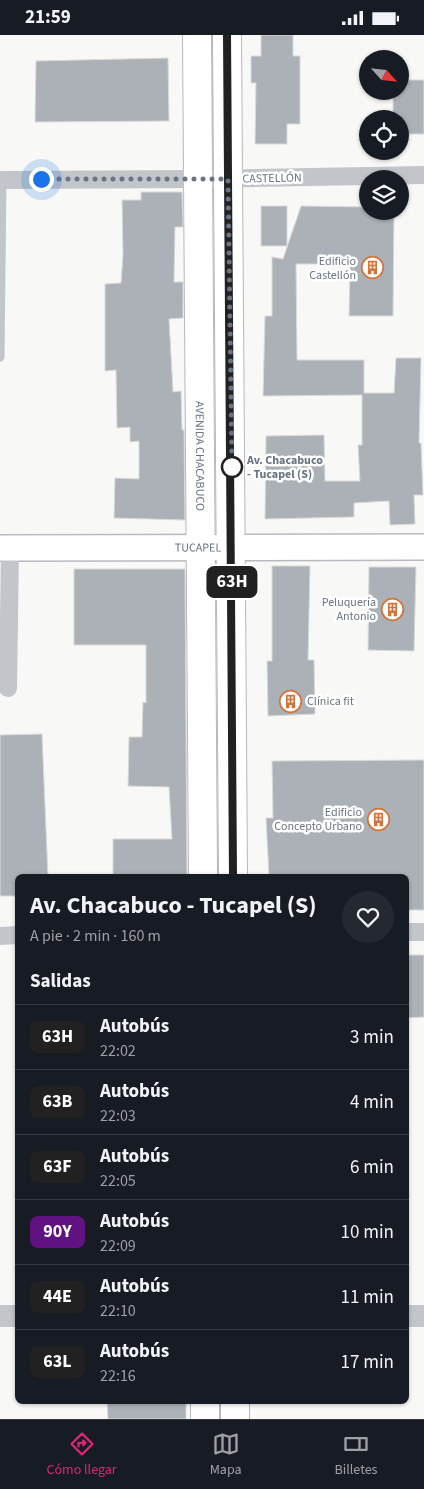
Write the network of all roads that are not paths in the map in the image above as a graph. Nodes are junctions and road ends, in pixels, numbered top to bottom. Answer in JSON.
{"nodes":[{"id":1,"x":197,"y":35,"type":"edge"},
{"id":2,"x":228,"y":35,"type":"edge"},
{"id":3,"x":424,"y":175,"type":"edge"},
{"id":4,"x":198,"y":179,"type":"junction"},
{"id":5,"x":228,"y":179,"type":"junction"},
{"id":6,"x":1,"y":180,"type":"edge"},
{"id":7,"x":0,"y":357,"type":"edge"},
{"id":8,"x":202,"y":547,"type":"junction"},
{"id":9,"x":232,"y":547,"type":"junction"},
{"id":10,"x":424,"y":547,"type":"edge"},
{"id":11,"x":5,"y":548,"type":"edge"},
{"id":12,"x":8,"y":688,"type":"dead end"},
{"id":13,"x":204,"y":874,"type":"edge"},
{"id":14,"x":233,"y":874,"type":"edge"},
{"id":15,"x":409,"y":932,"type":"edge"},
{"id":16,"x":424,"y":932,"type":"edge"},
{"id":17,"x":0,"y":935,"type":"edge"},
{"id":18,"x":15,"y":935,"type":"edge"},
{"id":19,"x":424,"y":1315,"type":"edge"},
{"id":20,"x":0,"y":1316,"type":"edge"},
{"id":21,"x":15,"y":1316,"type":"edge"},
{"id":22,"x":409,"y":1316,"type":"edge"},
{"id":23,"x":205,"y":1404,"type":"edge"},
{"id":24,"x":235,"y":1404,"type":"edge"},
{"id":25,"x":206,"y":1419,"type":"edge"},
{"id":26,"x":235,"y":1419,"type":"edge"}],
"edges":[{"from":1,"to":4,"type":"main road","name":"AVENIDA CHACABUCO"},
{"from":2,"to":5,"type":"main road"},
{"from":3,"to":5,"type":"street","name":"CASTELLÓN"},
{"from":4,"to":5,"type":"street","name":"CASTELLÓN"},
{"from":4,"to":6,"type":"street","name":"CASTELLÓN"},
{"from":4,"to":8,"type":"main road","name":"AVENIDA CHACABUCO"},
{"from":5,"to":9,"type":"main road"},
{"from":6,"to":7,"type":"lane"},
{"from":8,"to":9,"type":"main road","name":"TUCAPEL"},
{"from":8,"to":11,"type":"main road","name":"TUCAPEL"},
{"from":8,"to":13,"type":"main road","name":"AVENIDA CHACABUCO"},
{"from":9,"to":10,"type":"main road","name":"TUCAPEL"},
{"from":9,"to":14,"type":"main road"},
{"from":11,"to":12,"type":"street"},
{"from":15,"to":16,"type":"street"},
{"from":17,"to":18,"type":"street"},
{"from":19,"to":22,"type":"street"},
{"from":20,"to":21,"type":"street"},
{"from":23,"to":25,"type":"main road"},
{"from":24,"to":26,"type":"main road"}]}
